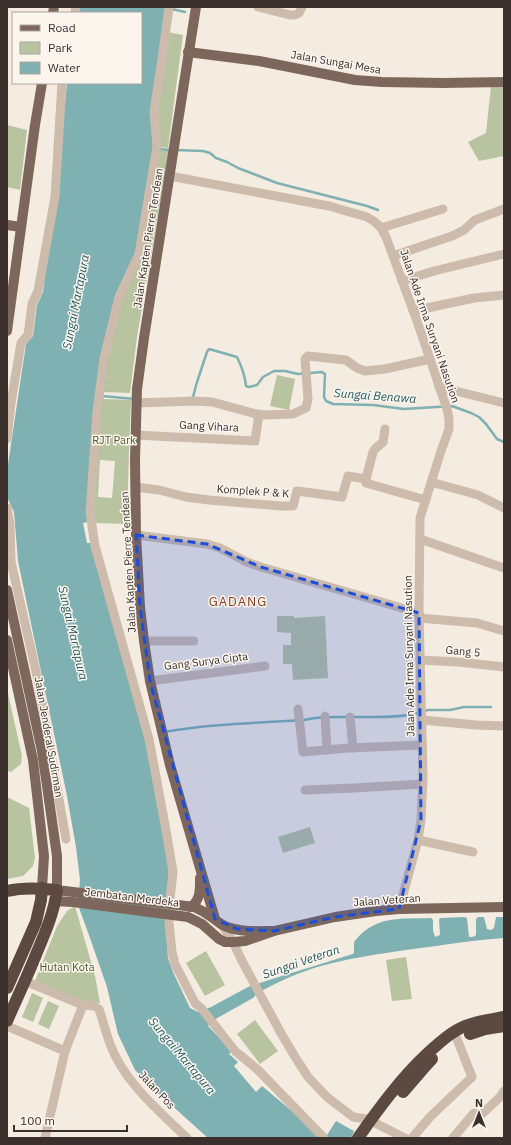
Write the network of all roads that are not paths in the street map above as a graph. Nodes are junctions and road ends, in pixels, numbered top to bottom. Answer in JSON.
{"nodes":[{"id":1,"x":169,"y":7,"type":"edge"},
{"id":2,"x":196,"y":7,"type":"edge"},
{"id":3,"x":258,"y":7,"type":"edge"},
{"id":4,"x":302,"y":7,"type":"edge"},
{"id":5,"x":188,"y":52,"type":"junction"},
{"id":6,"x":504,"y":82,"type":"edge"},
{"id":7,"x":42,"y":84,"type":"edge"},
{"id":8,"x":62,"y":84,"type":"edge"},
{"id":9,"x":170,"y":176,"type":"junction"},
{"id":10,"x":443,"y":209,"type":"dead end"},
{"id":11,"x":504,"y":209,"type":"edge"},
{"id":12,"x":7,"y":225,"type":"edge"},
{"id":13,"x":21,"y":227,"type":"junction"},
{"id":14,"x":381,"y":228,"type":"junction"},
{"id":15,"x":504,"y":254,"type":"edge"},
{"id":16,"x":393,"y":256,"type":"junction"},
{"id":17,"x":402,"y":281,"type":"junction"},
{"id":18,"x":504,"y":295,"type":"edge"},
{"id":19,"x":413,"y":311,"type":"junction"},
{"id":20,"x":7,"y":331,"type":"edge"},
{"id":21,"x":430,"y":359,"type":"junction"},
{"id":22,"x":439,"y":387,"type":"junction"},
{"id":23,"x":137,"y":399,"type":"junction"},
{"id":24,"x":504,"y":403,"type":"edge"},
{"id":25,"x":258,"y":414,"type":"junction"},
{"id":26,"x":385,"y":429,"type":"dead end"},
{"id":27,"x":135,"y":435,"type":"junction"},
{"id":28,"x":7,"y":439,"type":"edge"},
{"id":29,"x":366,"y":479,"type":"junction"},
{"id":30,"x":431,"y":482,"type":"junction"},
{"id":31,"x":135,"y":487,"type":"junction"},
{"id":32,"x":426,"y":500,"type":"junction"},
{"id":33,"x":504,"y":508,"type":"edge"},
{"id":34,"x":7,"y":511,"type":"edge"},
{"id":35,"x":136,"y":535,"type":"junction"},
{"id":36,"x":420,"y":539,"type":"junction"},
{"id":37,"x":504,"y":568,"type":"edge"},
{"id":38,"x":7,"y":590,"type":"edge"},
{"id":39,"x":419,"y":615,"type":"junction"},
{"id":40,"x":504,"y":631,"type":"edge"},
{"id":41,"x":7,"y":640,"type":"edge"},
{"id":42,"x":144,"y":641,"type":"junction"},
{"id":43,"x":194,"y":641,"type":"dead end"},
{"id":44,"x":420,"y":660,"type":"junction"},
{"id":45,"x":265,"y":666,"type":"dead end"},
{"id":46,"x":504,"y":667,"type":"edge"},
{"id":47,"x":150,"y":681,"type":"junction"},
{"id":48,"x":298,"y":709,"type":"dead end"},
{"id":49,"x":325,"y":716,"type":"dead end"},
{"id":50,"x":350,"y":718,"type":"dead end"},
{"id":51,"x":422,"y":720,"type":"junction"},
{"id":52,"x":504,"y":726,"type":"edge"},
{"id":53,"x":422,"y":745,"type":"junction"},
{"id":54,"x":353,"y":748,"type":"junction"},
{"id":55,"x":327,"y":750,"type":"junction"},
{"id":56,"x":423,"y":784,"type":"junction"},
{"id":57,"x":305,"y":790,"type":"dead end"},
{"id":58,"x":66,"y":839,"type":"dead end"},
{"id":59,"x":418,"y":840,"type":"junction"},
{"id":60,"x":473,"y":852,"type":"dead end"},
{"id":61,"x":200,"y":870,"type":"junction"},
{"id":62,"x":7,"y":891,"type":"edge"},
{"id":63,"x":42,"y":894,"type":"junction"},
{"id":64,"x":56,"y":895,"type":"junction"},
{"id":65,"x":504,"y":907,"type":"edge"},
{"id":66,"x":399,"y":909,"type":"junction"},
{"id":67,"x":189,"y":910,"type":"junction"},
{"id":68,"x":218,"y":922,"type":"junction"},
{"id":69,"x":274,"y":930,"type":"junction"},
{"id":70,"x":233,"y":942,"type":"junction"},
{"id":71,"x":25,"y":981,"type":"junction"},
{"id":72,"x":7,"y":988,"type":"edge"},
{"id":73,"x":83,"y":1005,"type":"junction"},
{"id":74,"x":504,"y":1017,"type":"edge"},
{"id":75,"x":7,"y":1021,"type":"edge"},
{"id":76,"x":7,"y":1026,"type":"edge"},
{"id":77,"x":504,"y":1026,"type":"edge"},
{"id":78,"x":457,"y":1039,"type":"junction"},
{"id":79,"x":65,"y":1051,"type":"junction"},
{"id":80,"x":504,"y":1091,"type":"edge"},
{"id":81,"x":371,"y":1127,"type":"edge"},
{"id":82,"x":45,"y":1138,"type":"edge"},
{"id":83,"x":187,"y":1138,"type":"edge"},
{"id":84,"x":324,"y":1138,"type":"edge"},
{"id":85,"x":358,"y":1138,"type":"edge"},
{"id":86,"x":405,"y":1138,"type":"edge"},
{"id":87,"x":412,"y":1138,"type":"edge"},
{"id":88,"x":453,"y":1138,"type":"edge"}],
"edges":[{"from":1,"to":84,"type":"street"},
{"from":2,"to":5,"type":"main road","name":"Jalan Kapten Pierre Tendean"},
{"from":3,"to":4,"type":"street"},
{"from":5,"to":6,"type":"main road","name":"Jalan Sungai Mesa"},
{"from":5,"to":9,"type":"main road","name":"Jalan Kapten Pierre Tendean"},
{"from":7,"to":13,"type":"main road"},
{"from":8,"to":28,"type":"street"},
{"from":9,"to":14,"type":"street"},
{"from":9,"to":23,"type":"main road","name":"Jalan Kapten Pierre Tendean"},
{"from":10,"to":14,"type":"street"},
{"from":11,"to":16,"type":"street"},
{"from":12,"to":13,"type":"main road"},
{"from":13,"to":20,"type":"main road"},
{"from":14,"to":16,"type":"street","name":"Jalan Ade Irma Suryani Nasution"},
{"from":15,"to":17,"type":"street"},
{"from":16,"to":17,"type":"street","name":"Jalan Ade Irma Suryani Nasution"},
{"from":17,"to":19,"type":"street","name":"Jalan Ade Irma Suryani Nasution"},
{"from":18,"to":19,"type":"street"},
{"from":19,"to":21,"type":"street","name":"Jalan Ade Irma Suryani Nasution"},
{"from":21,"to":22,"type":"street","name":"Jalan Ade Irma Suryani Nasution"},
{"from":21,"to":25,"type":"street"},
{"from":22,"to":24,"type":"street"},
{"from":22,"to":30,"type":"street","name":"Jalan Ade Irma Suryani Nasution"},
{"from":23,"to":25,"type":"street"},
{"from":23,"to":27,"type":"main road","name":"Jalan Kapten Pierre Tendean"},
{"from":25,"to":27,"type":"street","name":"Gang Vihara"},
{"from":26,"to":29,"type":"street"},
{"from":27,"to":31,"type":"main road","name":"Jalan Kapten Pierre Tendean"},
{"from":29,"to":31,"type":"street","name":"Komplek P & K"},
{"from":29,"to":32,"type":"street"},
{"from":30,"to":32,"type":"street","name":"Jalan Ade Irma Suryani Nasution"},
{"from":30,"to":33,"type":"street"},
{"from":31,"to":35,"type":"main road","name":"Jalan Kapten Pierre Tendean"},
{"from":32,"to":36,"type":"street","name":"Jalan Ade Irma Suryani Nasution"},
{"from":34,"to":58,"type":"street"},
{"from":35,"to":39,"type":"street"},
{"from":35,"to":42,"type":"main road","name":"Jalan Kapten Pierre Tendean"},
{"from":36,"to":37,"type":"street"},
{"from":36,"to":39,"type":"street","name":"Jalan Ade Irma Suryani Nasution"},
{"from":38,"to":64,"type":"main road","name":"Jalan Jenderal Sudirman"},
{"from":39,"to":40,"type":"street"},
{"from":39,"to":44,"type":"street","name":"Jalan Ade Irma Suryani Nasution"},
{"from":41,"to":63,"type":"main road","name":"Jalan Jenderal Sudirman"},
{"from":42,"to":43,"type":"street"},
{"from":42,"to":47,"type":"main road","name":"Jalan Kapten Pierre Tendean"},
{"from":44,"to":46,"type":"street","name":"Gang 5"},
{"from":44,"to":51,"type":"street","name":"Jalan Ade Irma Suryani Nasution"},
{"from":45,"to":47,"type":"street","name":"Gang Surya Cipta"},
{"from":47,"to":61,"type":"main road","name":"Jalan Kapten Pierre Tendean"},
{"from":48,"to":55,"type":"street"},
{"from":49,"to":55,"type":"street"},
{"from":50,"to":54,"type":"street"},
{"from":51,"to":52,"type":"street"},
{"from":51,"to":53,"type":"street","name":"Jalan Ade Irma Suryani Nasution"},
{"from":53,"to":54,"type":"street"},
{"from":53,"to":56,"type":"street","name":"Jalan Ade Irma Suryani Nasution"},
{"from":54,"to":55,"type":"street"},
{"from":56,"to":57,"type":"street"},
{"from":56,"to":59,"type":"street","name":"Jalan Ade Irma Suryani Nasution"},
{"from":59,"to":60,"type":"street"},
{"from":59,"to":66,"type":"street","name":"Jalan Ade Irma Suryani Nasution"},
{"from":61,"to":67,"type":"main road"},
{"from":61,"to":68,"type":"main road","name":"Jalan Kapten Pierre Tendean"},
{"from":62,"to":63,"type":"highway"},
{"from":63,"to":64,"type":"highway"},
{"from":63,"to":72,"type":"highway"},
{"from":64,"to":67,"type":"main road","name":"Jembatan Merdeka"},
{"from":64,"to":71,"type":"highway"},
{"from":65,"to":66,"type":"main road","name":"Jalan Veteran"},
{"from":66,"to":69,"type":"main road","name":"Jalan Veteran"},
{"from":67,"to":68,"type":"main road"},
{"from":67,"to":70,"type":"main road"},
{"from":68,"to":69,"type":"main road"},
{"from":68,"to":70,"type":"street","name":"Jalan Kapten Pierre Tendean"},
{"from":69,"to":70,"type":"main road"},
{"from":70,"to":81,"type":"street","name":"Jalan Kapten Pierre Tendean"},
{"from":71,"to":73,"type":"street"},
{"from":71,"to":75,"type":"highway"},
{"from":73,"to":79,"type":"street"},
{"from":73,"to":83,"type":"street","name":"Jalan Pos"},
{"from":74,"to":81,"type":"highway"},
{"from":76,"to":79,"type":"street"},
{"from":77,"to":78,"type":"highway"},
{"from":78,"to":81,"type":"highway"},
{"from":78,"to":87,"type":"street"},
{"from":79,"to":82,"type":"street"},
{"from":80,"to":88,"type":"street"},
{"from":81,"to":85,"type":"highway"},
{"from":81,"to":86,"type":"street"}]}
